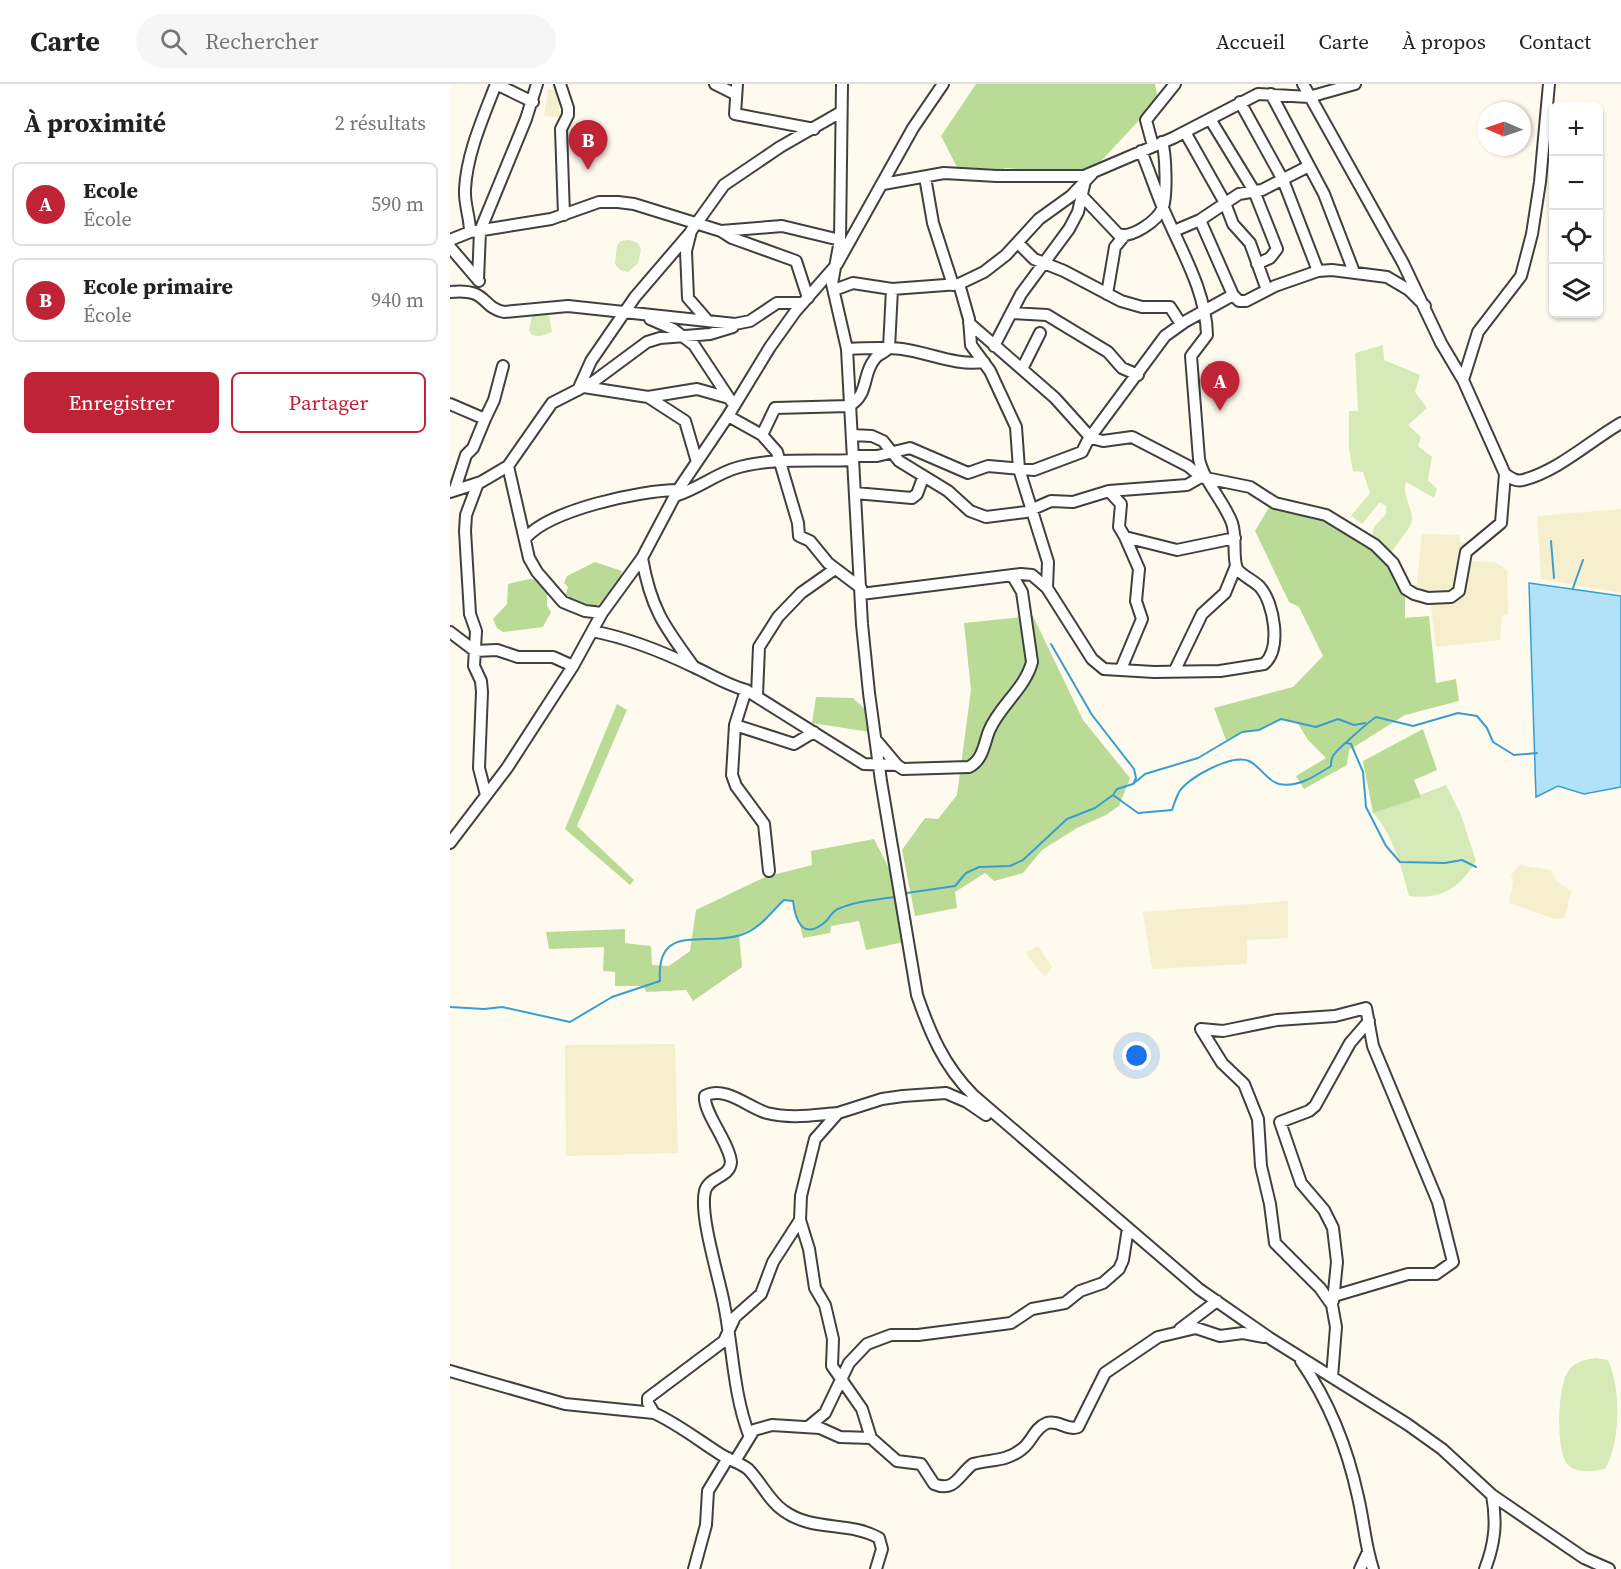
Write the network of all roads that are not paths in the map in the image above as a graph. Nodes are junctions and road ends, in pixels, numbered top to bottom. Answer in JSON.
{"nodes":[{"id":1,"x":496,"y":84,"type":"edge"},
{"id":2,"x":537,"y":84,"type":"edge"},
{"id":3,"x":560,"y":84,"type":"edge"},
{"id":4,"x":716,"y":84,"type":"edge"},
{"id":5,"x":842,"y":84,"type":"edge"},
{"id":6,"x":943,"y":84,"type":"edge"},
{"id":7,"x":1167,"y":84,"type":"edge"},
{"id":8,"x":1175,"y":84,"type":"edge"},
{"id":9,"x":1303,"y":84,"type":"edge"},
{"id":10,"x":1326,"y":84,"type":"edge"},
{"id":11,"x":1355,"y":84,"type":"edge"},
{"id":12,"x":1549,"y":84,"type":"edge"},
{"id":13,"x":736,"y":89,"type":"edge"},
{"id":14,"x":1271,"y":94,"type":"junction"},
{"id":15,"x":1321,"y":95,"type":"junction"},
{"id":16,"x":1309,"y":97,"type":"junction"},
{"id":17,"x":1162,"y":101,"type":"junction"},
{"id":18,"x":533,"y":102,"type":"junction"},
{"id":19,"x":1240,"y":102,"type":"junction"},
{"id":20,"x":841,"y":112,"type":"junction"},
{"id":21,"x":1210,"y":119,"type":"junction"},
{"id":22,"x":814,"y":129,"type":"junction"},
{"id":23,"x":1185,"y":132,"type":"junction"},
{"id":24,"x":1157,"y":144,"type":"junction"},
{"id":25,"x":1141,"y":151,"type":"junction"},
{"id":26,"x":1309,"y":166,"type":"junction"},
{"id":27,"x":925,"y":177,"type":"junction"},
{"id":28,"x":1089,"y":178,"type":"junction"},
{"id":29,"x":1283,"y":180,"type":"junction"},
{"id":30,"x":883,"y":184,"type":"junction"},
{"id":31,"x":1254,"y":191,"type":"junction"},
{"id":32,"x":1082,"y":195,"type":"junction"},
{"id":33,"x":1225,"y":203,"type":"junction"},
{"id":34,"x":1163,"y":207,"type":"junction"},
{"id":35,"x":564,"y":215,"type":"junction"},
{"id":36,"x":1200,"y":220,"type":"junction"},
{"id":37,"x":694,"y":227,"type":"junction"},
{"id":38,"x":475,"y":231,"type":"junction"},
{"id":39,"x":721,"y":231,"type":"junction"},
{"id":40,"x":1174,"y":231,"type":"junction"},
{"id":41,"x":1124,"y":236,"type":"junction"},
{"id":42,"x":450,"y":240,"type":"edge"},
{"id":43,"x":840,"y":240,"type":"junction"},
{"id":44,"x":1017,"y":243,"type":"junction"},
{"id":45,"x":450,"y":247,"type":"edge"},
{"id":46,"x":1044,"y":263,"type":"junction"},
{"id":47,"x":837,"y":264,"type":"junction"},
{"id":48,"x":1257,"y":264,"type":"junction"},
{"id":49,"x":1318,"y":271,"type":"junction"},
{"id":50,"x":1354,"y":272,"type":"junction"},
{"id":51,"x":478,"y":280,"type":"junction"},
{"id":52,"x":956,"y":285,"type":"junction"},
{"id":53,"x":892,"y":289,"type":"junction"},
{"id":54,"x":834,"y":290,"type":"junction"},
{"id":55,"x":1267,"y":290,"type":"junction"},
{"id":56,"x":450,"y":292,"type":"edge"},
{"id":57,"x":1107,"y":294,"type":"junction"},
{"id":58,"x":482,"y":295,"type":"junction"},
{"id":59,"x":1233,"y":295,"type":"junction"},
{"id":60,"x":806,"y":300,"type":"junction"},
{"id":61,"x":1425,"y":306,"type":"junction"},
{"id":62,"x":1204,"y":312,"type":"junction"},
{"id":63,"x":1013,"y":313,"type":"junction"},
{"id":64,"x":625,"y":314,"type":"junction"},
{"id":65,"x":638,"y":314,"type":"junction"},
{"id":66,"x":708,"y":321,"type":"junction"},
{"id":67,"x":969,"y":323,"type":"junction"},
{"id":68,"x":735,"y":324,"type":"junction"},
{"id":69,"x":1180,"y":324,"type":"junction"},
{"id":70,"x":1041,"y":333,"type":"dead end"},
{"id":71,"x":685,"y":336,"type":"junction"},
{"id":72,"x":994,"y":346,"type":"junction"},
{"id":73,"x":889,"y":348,"type":"junction"},
{"id":74,"x":847,"y":349,"type":"junction"},
{"id":75,"x":1004,"y":354,"type":"junction"},
{"id":76,"x":503,"y":366,"type":"dead end"},
{"id":77,"x":987,"y":367,"type":"junction"},
{"id":78,"x":1022,"y":369,"type":"junction"},
{"id":79,"x":1138,"y":375,"type":"junction"},
{"id":80,"x":1463,"y":380,"type":"junction"},
{"id":81,"x":581,"y":389,"type":"junction"},
{"id":82,"x":648,"y":397,"type":"junction"},
{"id":83,"x":732,"y":402,"type":"junction"},
{"id":84,"x":450,"y":404,"type":"edge"},
{"id":85,"x":849,"y":406,"type":"junction"},
{"id":86,"x":729,"y":416,"type":"junction"},
{"id":87,"x":485,"y":419,"type":"junction"},
{"id":88,"x":1621,"y":423,"type":"edge"},
{"id":89,"x":762,"y":435,"type":"junction"},
{"id":90,"x":852,"y":435,"type":"junction"},
{"id":91,"x":1091,"y":438,"type":"junction"},
{"id":92,"x":892,"y":453,"type":"junction"},
{"id":93,"x":853,"y":458,"type":"junction"},
{"id":94,"x":781,"y":460,"type":"junction"},
{"id":95,"x":697,"y":462,"type":"junction"},
{"id":96,"x":508,"y":466,"type":"junction"},
{"id":97,"x":1019,"y":469,"type":"junction"},
{"id":98,"x":1505,"y":474,"type":"junction"},
{"id":99,"x":1203,"y":477,"type":"junction"},
{"id":100,"x":923,"y":478,"type":"junction"},
{"id":101,"x":478,"y":483,"type":"junction"},
{"id":102,"x":453,"y":491,"type":"edge"},
{"id":103,"x":1109,"y":491,"type":"junction"},
{"id":104,"x":677,"y":493,"type":"junction"},
{"id":105,"x":855,"y":493,"type":"junction"},
{"id":106,"x":1030,"y":510,"type":"junction"},
{"id":107,"x":1125,"y":537,"type":"junction"},
{"id":108,"x":1235,"y":538,"type":"junction"},
{"id":109,"x":525,"y":540,"type":"junction"},
{"id":110,"x":642,"y":558,"type":"junction"},
{"id":111,"x":1236,"y":566,"type":"junction"},
{"id":112,"x":835,"y":569,"type":"junction"},
{"id":113,"x":1012,"y":575,"type":"junction"},
{"id":114,"x":1047,"y":588,"type":"junction"},
{"id":115,"x":861,"y":591,"type":"junction"},
{"id":116,"x":602,"y":613,"type":"junction"},
{"id":117,"x":592,"y":630,"type":"junction"},
{"id":118,"x":450,"y":632,"type":"edge"},
{"id":119,"x":475,"y":651,"type":"junction"},
{"id":120,"x":573,"y":666,"type":"junction"},
{"id":121,"x":695,"y":667,"type":"junction"},
{"id":122,"x":1121,"y":669,"type":"junction"},
{"id":123,"x":1175,"y":670,"type":"junction"},
{"id":124,"x":746,"y":690,"type":"junction"},
{"id":125,"x":757,"y":695,"type":"junction"},
{"id":126,"x":735,"y":725,"type":"junction"},
{"id":127,"x":814,"y":732,"type":"junction"},
{"id":128,"x":876,"y":740,"type":"junction"},
{"id":129,"x":878,"y":764,"type":"junction"},
{"id":130,"x":897,"y":765,"type":"junction"},
{"id":131,"x":486,"y":795,"type":"junction"},
{"id":132,"x":450,"y":843,"type":"edge"},
{"id":133,"x":769,"y":871,"type":"dead end"},
{"id":134,"x":1369,"y":1021,"type":"junction"},
{"id":135,"x":838,"y":1113,"type":"junction"},
{"id":136,"x":1280,"y":1122,"type":"junction"},
{"id":137,"x":1259,"y":1124,"type":"junction"},
{"id":138,"x":1017,"y":1133,"type":"junction"},
{"id":139,"x":800,"y":1220,"type":"junction"},
{"id":140,"x":1128,"y":1228,"type":"junction"},
{"id":141,"x":1333,"y":1300,"type":"junction"},
{"id":142,"x":1216,"y":1301,"type":"junction"},
{"id":143,"x":728,"y":1330,"type":"junction"},
{"id":144,"x":1175,"y":1332,"type":"junction"},
{"id":145,"x":1271,"y":1339,"type":"junction"},
{"id":146,"x":1298,"y":1356,"type":"junction"},
{"id":147,"x":452,"y":1373,"type":"edge"},
{"id":148,"x":1332,"y":1377,"type":"junction"},
{"id":149,"x":843,"y":1378,"type":"junction"},
{"id":150,"x":654,"y":1413,"type":"junction"},
{"id":151,"x":808,"y":1426,"type":"junction"},
{"id":152,"x":871,"y":1438,"type":"junction"},
{"id":153,"x":748,"y":1439,"type":"junction"},
{"id":154,"x":731,"y":1459,"type":"junction"},
{"id":155,"x":750,"y":1472,"type":"junction"},
{"id":156,"x":1492,"y":1495,"type":"junction"},
{"id":157,"x":1367,"y":1554,"type":"junction"},
{"id":158,"x":694,"y":1569,"type":"edge"},
{"id":159,"x":876,"y":1569,"type":"edge"},
{"id":160,"x":1360,"y":1569,"type":"edge"},
{"id":161,"x":1374,"y":1569,"type":"edge"},
{"id":162,"x":1485,"y":1569,"type":"edge"},
{"id":163,"x":1609,"y":1569,"type":"edge"}],
"edges":[{"from":1,"to":18,"type":"street"},
{"from":1,"to":38,"type":"street"},
{"from":2,"to":18,"type":"street"},
{"from":3,"to":35,"type":"street"},
{"from":4,"to":13,"type":"street"},
{"from":5,"to":20,"type":"street"},
{"from":6,"to":30,"type":"street"},
{"from":7,"to":17,"type":"street"},
{"from":8,"to":17,"type":"street"},
{"from":9,"to":16,"type":"street"},
{"from":10,"to":15,"type":"street"},
{"from":11,"to":15,"type":"street"},
{"from":12,"to":80,"type":"street"},
{"from":13,"to":22,"type":"street"},
{"from":14,"to":16,"type":"street"},
{"from":14,"to":19,"type":"street"},
{"from":14,"to":26,"type":"street"},
{"from":15,"to":16,"type":"street"},
{"from":16,"to":61,"type":"street"},
{"from":17,"to":24,"type":"street"},
{"from":18,"to":38,"type":"street"},
{"from":19,"to":21,"type":"street"},
{"from":19,"to":29,"type":"street"},
{"from":20,"to":22,"type":"street"},
{"from":20,"to":43,"type":"street"},
{"from":21,"to":23,"type":"street"},
{"from":21,"to":31,"type":"street"},
{"from":22,"to":37,"type":"street"},
{"from":23,"to":24,"type":"street"},
{"from":23,"to":33,"type":"street"},
{"from":24,"to":25,"type":"street"},
{"from":24,"to":34,"type":"street"},
{"from":25,"to":28,"type":"street"},
{"from":25,"to":34,"type":"street"},
{"from":26,"to":29,"type":"street"},
{"from":26,"to":50,"type":"street"},
{"from":27,"to":28,"type":"street"},
{"from":27,"to":30,"type":"street"},
{"from":27,"to":52,"type":"street"},
{"from":28,"to":32,"type":"street"},
{"from":28,"to":44,"type":"street"},
{"from":29,"to":31,"type":"street"},
{"from":29,"to":49,"type":"street"},
{"from":30,"to":47,"type":"street"},
{"from":31,"to":33,"type":"street"},
{"from":31,"to":48,"type":"street"},
{"from":32,"to":41,"type":"street"},
{"from":32,"to":46,"type":"street"},
{"from":33,"to":36,"type":"street"},
{"from":33,"to":48,"type":"street"},
{"from":34,"to":40,"type":"street"},
{"from":34,"to":41,"type":"street"},
{"from":35,"to":37,"type":"street"},
{"from":35,"to":38,"type":"street"},
{"from":36,"to":40,"type":"street"},
{"from":36,"to":59,"type":"street"},
{"from":37,"to":39,"type":"street"},
{"from":37,"to":64,"type":"street"},
{"from":37,"to":66,"type":"street"},
{"from":38,"to":42,"type":"street"},
{"from":38,"to":51,"type":"street"},
{"from":39,"to":43,"type":"street"},
{"from":39,"to":60,"type":"street"},
{"from":40,"to":62,"type":"street"},
{"from":41,"to":57,"type":"street"},
{"from":43,"to":47,"type":"street"},
{"from":44,"to":46,"type":"street"},
{"from":44,"to":52,"type":"street"},
{"from":45,"to":51,"type":"street"},
{"from":46,"to":57,"type":"street"},
{"from":46,"to":63,"type":"street"},
{"from":47,"to":54,"type":"street"},
{"from":47,"to":60,"type":"street"},
{"from":48,"to":55,"type":"street"},
{"from":49,"to":50,"type":"street"},
{"from":49,"to":55,"type":"street"},
{"from":50,"to":61,"type":"street"},
{"from":51,"to":58,"type":"street"},
{"from":52,"to":53,"type":"street"},
{"from":52,"to":67,"type":"street"},
{"from":53,"to":54,"type":"street"},
{"from":53,"to":73,"type":"street"},
{"from":54,"to":74,"type":"street"},
{"from":55,"to":59,"type":"street"},
{"from":56,"to":58,"type":"street"},
{"from":57,"to":69,"type":"street"},
{"from":58,"to":64,"type":"street"},
{"from":59,"to":62,"type":"street"},
{"from":60,"to":68,"type":"street"},
{"from":60,"to":83,"type":"street"},
{"from":61,"to":80,"type":"street"},
{"from":62,"to":69,"type":"street"},
{"from":62,"to":99,"type":"street"},
{"from":63,"to":72,"type":"street"},
{"from":63,"to":79,"type":"street"},
{"from":64,"to":65,"type":"street"},
{"from":64,"to":81,"type":"street"},
{"from":65,"to":66,"type":"street"},
{"from":65,"to":71,"type":"street"},
{"from":66,"to":68,"type":"street"},
{"from":67,"to":72,"type":"street"},
{"from":67,"to":77,"type":"street"},
{"from":68,"to":71,"type":"street"},
{"from":69,"to":79,"type":"street"},
{"from":70,"to":78,"type":"street"},
{"from":71,"to":81,"type":"street"},
{"from":71,"to":83,"type":"street"},
{"from":72,"to":75,"type":"street"},
{"from":73,"to":74,"type":"street"},
{"from":73,"to":77,"type":"street"},
{"from":73,"to":85,"type":"street"},
{"from":74,"to":85,"type":"street"},
{"from":75,"to":77,"type":"street"},
{"from":75,"to":78,"type":"street"},
{"from":76,"to":87,"type":"street"},
{"from":77,"to":97,"type":"street"},
{"from":78,"to":91,"type":"street"},
{"from":79,"to":91,"type":"street"},
{"from":80,"to":98,"type":"street"},
{"from":81,"to":82,"type":"street"},
{"from":81,"to":96,"type":"street"},
{"from":82,"to":83,"type":"street"},
{"from":82,"to":95,"type":"street"},
{"from":83,"to":86,"type":"street"},
{"from":84,"to":87,"type":"street"},
{"from":85,"to":89,"type":"street"},
{"from":85,"to":90,"type":"street"},
{"from":86,"to":89,"type":"street"},
{"from":86,"to":95,"type":"street"},
{"from":87,"to":102,"type":"street"},
{"from":88,"to":98,"type":"street"},
{"from":89,"to":94,"type":"street"},
{"from":90,"to":92,"type":"street"},
{"from":90,"to":93,"type":"street"},
{"from":91,"to":97,"type":"street"},
{"from":91,"to":99,"type":"street"},
{"from":92,"to":93,"type":"street"},
{"from":92,"to":97,"type":"street"},
{"from":92,"to":100,"type":"street"},
{"from":93,"to":94,"type":"street"},
{"from":93,"to":105,"type":"street"},
{"from":94,"to":104,"type":"street"},
{"from":94,"to":112,"type":"street"},
{"from":95,"to":104,"type":"street"},
{"from":96,"to":101,"type":"street"},
{"from":96,"to":109,"type":"street"},
{"from":97,"to":106,"type":"street"},
{"from":98,"to":99,"type":"street"},
{"from":99,"to":103,"type":"street"},
{"from":99,"to":108,"type":"street"},
{"from":100,"to":105,"type":"street"},
{"from":100,"to":106,"type":"street"},
{"from":101,"to":102,"type":"street"},
{"from":101,"to":119,"type":"street"},
{"from":103,"to":106,"type":"street"},
{"from":103,"to":107,"type":"street"},
{"from":104,"to":109,"type":"street"},
{"from":104,"to":110,"type":"street"},
{"from":105,"to":115,"type":"street"},
{"from":106,"to":114,"type":"street"},
{"from":107,"to":108,"type":"street"},
{"from":107,"to":122,"type":"street"},
{"from":108,"to":111,"type":"street"},
{"from":109,"to":116,"type":"street"},
{"from":110,"to":116,"type":"street"},
{"from":110,"to":121,"type":"street"},
{"from":111,"to":123,"type":"street"},
{"from":111,"to":123,"type":"street"},
{"from":112,"to":115,"type":"street"},
{"from":112,"to":125,"type":"street"},
{"from":113,"to":114,"type":"street"},
{"from":113,"to":115,"type":"street"},
{"from":113,"to":130,"type":"street"},
{"from":114,"to":122,"type":"street"},
{"from":115,"to":128,"type":"street"},
{"from":116,"to":117,"type":"street"},
{"from":117,"to":120,"type":"street"},
{"from":117,"to":121,"type":"street"},
{"from":118,"to":119,"type":"street"},
{"from":119,"to":120,"type":"street"},
{"from":119,"to":131,"type":"street"},
{"from":120,"to":131,"type":"street"},
{"from":121,"to":124,"type":"street"},
{"from":122,"to":123,"type":"street"},
{"from":124,"to":125,"type":"street"},
{"from":124,"to":126,"type":"street"},
{"from":125,"to":127,"type":"street"},
{"from":126,"to":127,"type":"street"},
{"from":126,"to":133,"type":"street"},
{"from":127,"to":129,"type":"street"},
{"from":128,"to":129,"type":"street"},
{"from":128,"to":130,"type":"street"},
{"from":129,"to":130,"type":"street"},
{"from":129,"to":138,"type":"street"},
{"from":131,"to":132,"type":"street"},
{"from":134,"to":136,"type":"street"},
{"from":134,"to":137,"type":"street"},
{"from":134,"to":141,"type":"street"},
{"from":135,"to":138,"type":"street"},
{"from":135,"to":139,"type":"street"},
{"from":135,"to":143,"type":"street"},
{"from":136,"to":137,"type":"street"},
{"from":136,"to":141,"type":"street"},
{"from":137,"to":141,"type":"street"},
{"from":138,"to":140,"type":"street"},
{"from":139,"to":143,"type":"street"},
{"from":139,"to":149,"type":"street"},
{"from":140,"to":142,"type":"street"},
{"from":140,"to":149,"type":"street"},
{"from":141,"to":148,"type":"street"},
{"from":142,"to":144,"type":"street"},
{"from":142,"to":145,"type":"street"},
{"from":143,"to":150,"type":"street"},
{"from":143,"to":153,"type":"street"},
{"from":144,"to":145,"type":"street"},
{"from":144,"to":152,"type":"street"},
{"from":145,"to":146,"type":"street"},
{"from":146,"to":148,"type":"street"},
{"from":146,"to":157,"type":"street"},
{"from":147,"to":150,"type":"street"},
{"from":148,"to":156,"type":"street"},
{"from":149,"to":151,"type":"street"},
{"from":149,"to":152,"type":"street"},
{"from":150,"to":154,"type":"street"},
{"from":151,"to":152,"type":"street"},
{"from":151,"to":153,"type":"street"},
{"from":153,"to":154,"type":"street"},
{"from":153,"to":155,"type":"street"},
{"from":154,"to":155,"type":"street"},
{"from":154,"to":158,"type":"street"},
{"from":155,"to":159,"type":"street"},
{"from":156,"to":162,"type":"street"},
{"from":156,"to":163,"type":"street"},
{"from":157,"to":160,"type":"street"},
{"from":157,"to":161,"type":"street"}]}
